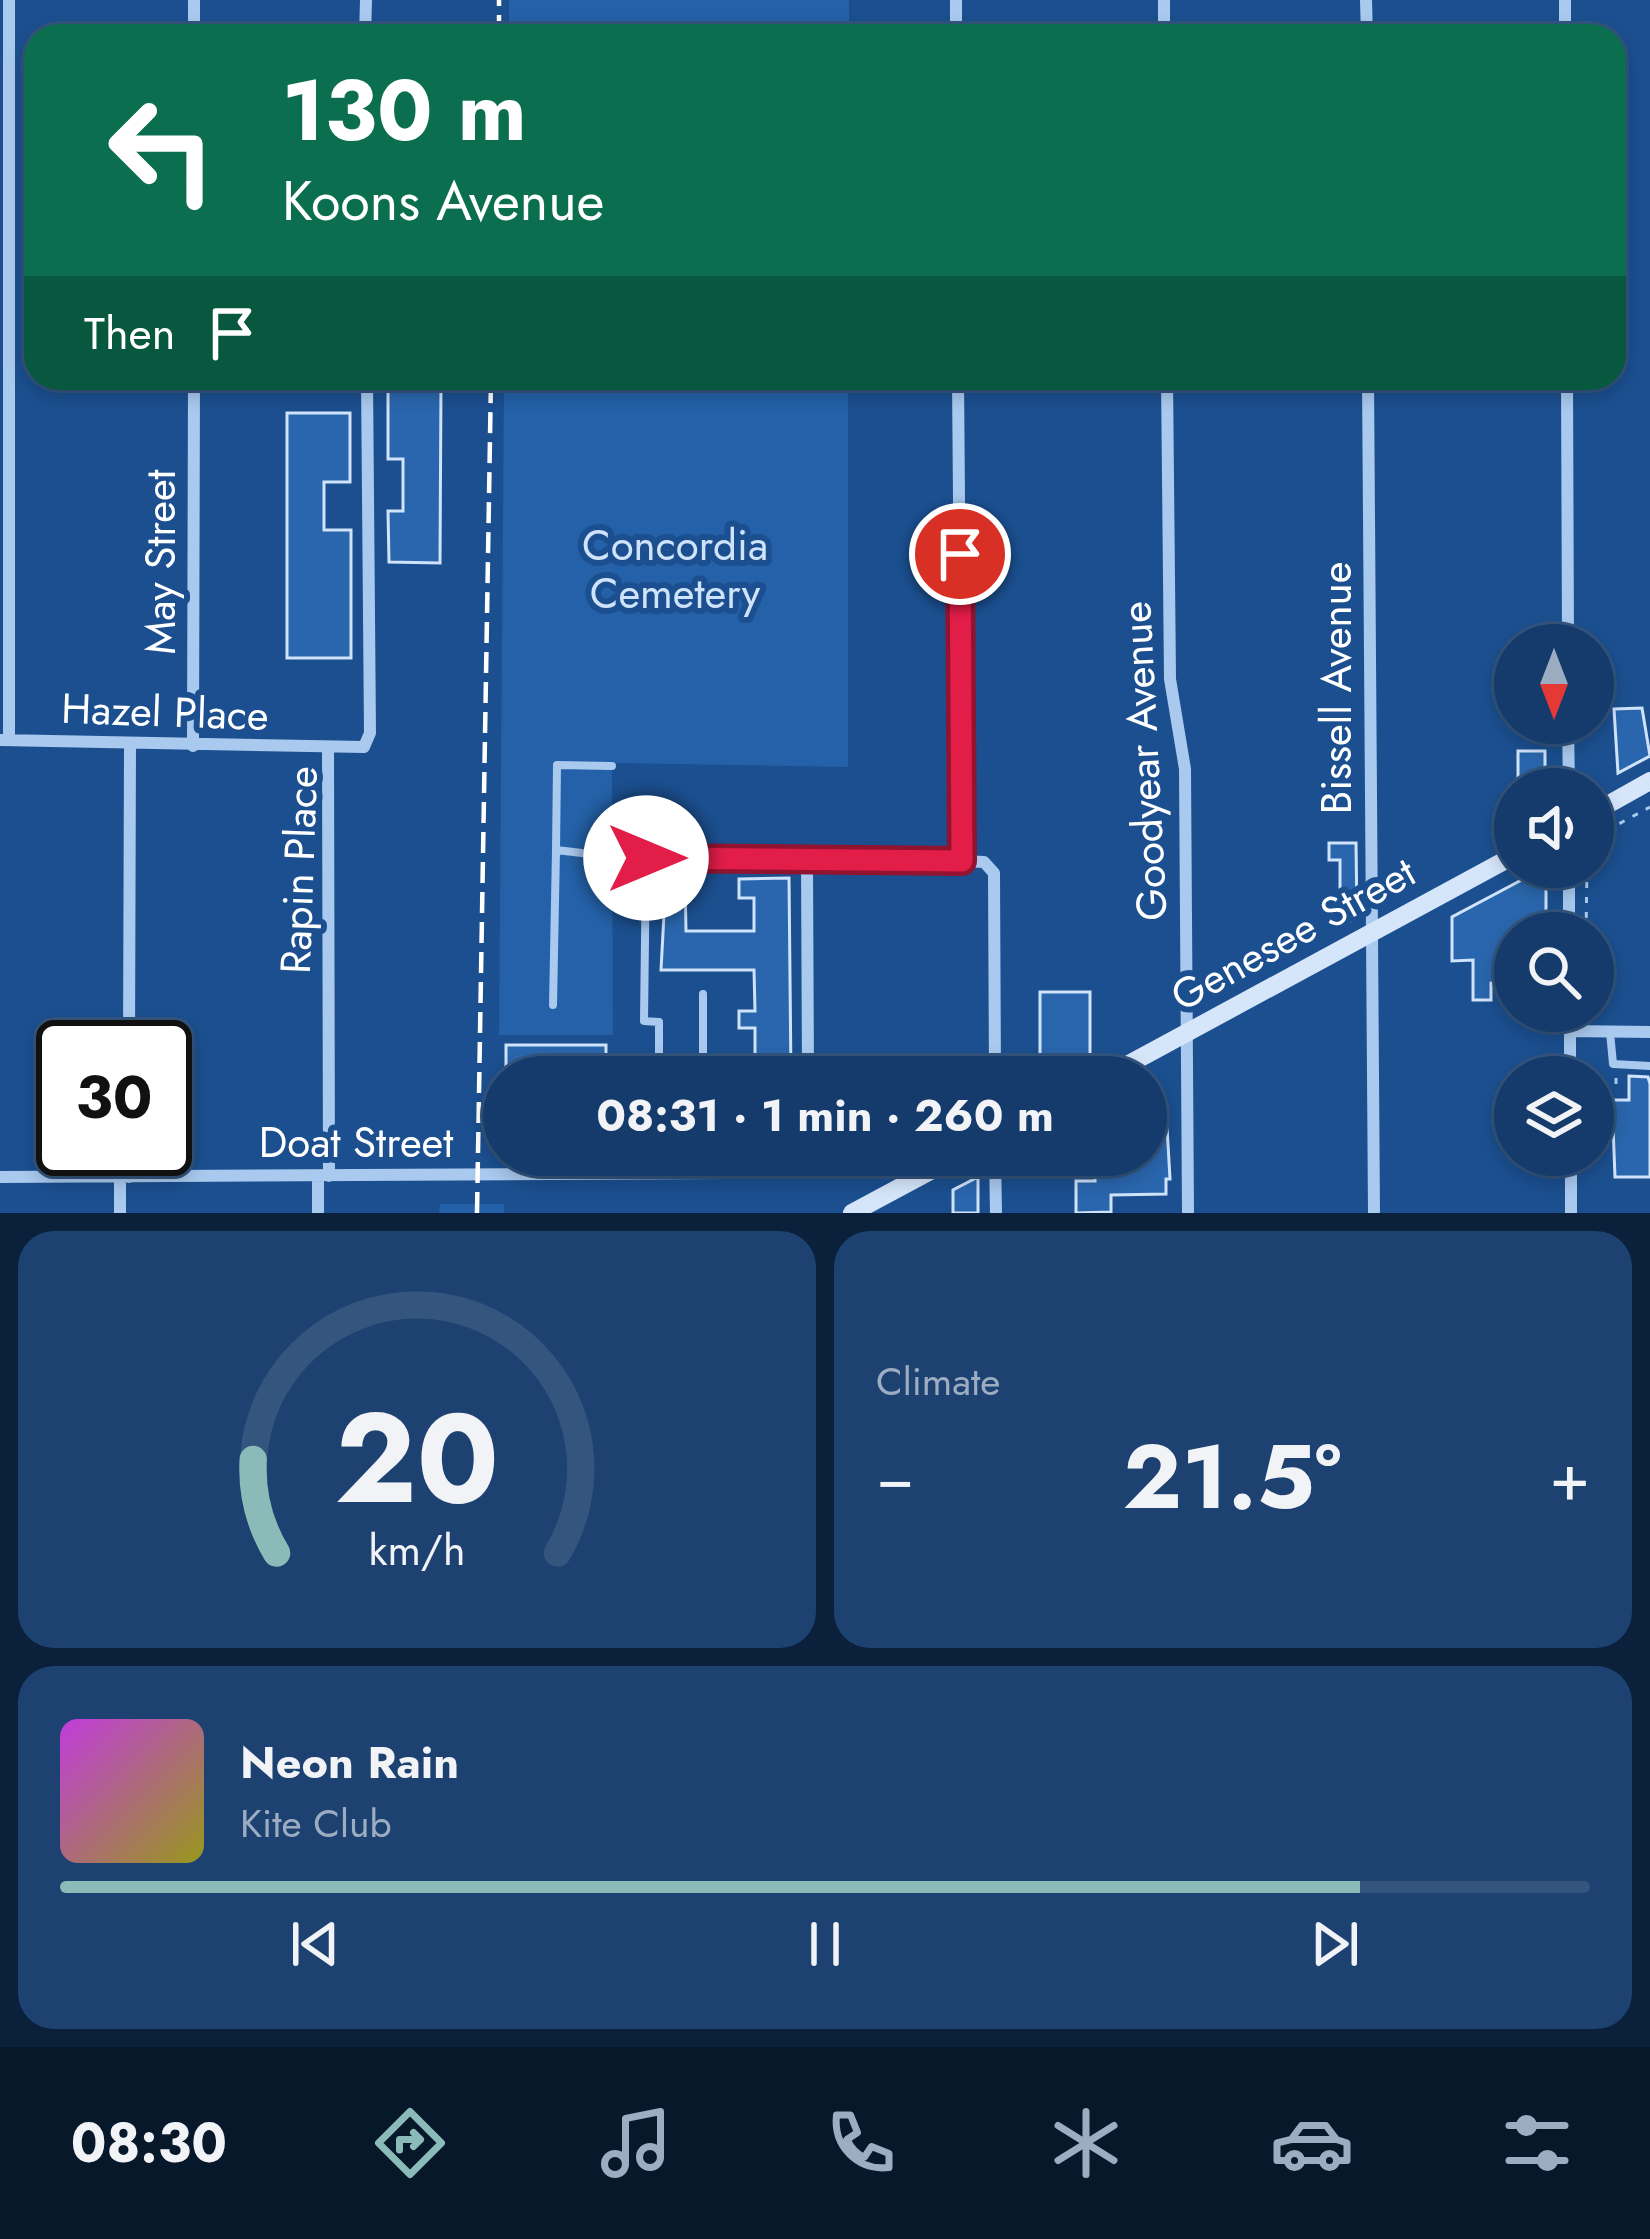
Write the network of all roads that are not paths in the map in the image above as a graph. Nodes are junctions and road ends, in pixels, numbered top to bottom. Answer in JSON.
{"nodes":[{"id":1,"x":9,"y":0,"type":"edge"},
{"id":2,"x":194,"y":390,"type":"edge"},
{"id":3,"x":367,"y":390,"type":"edge"},
{"id":4,"x":958,"y":390,"type":"edge"},
{"id":5,"x":1167,"y":390,"type":"edge"},
{"id":6,"x":1368,"y":390,"type":"edge"},
{"id":7,"x":1567,"y":390,"type":"edge"},
{"id":8,"x":1568,"y":624,"type":"edge"},
{"id":9,"x":5,"y":740,"type":"edge"},
{"id":10,"x":130,"y":744,"type":"junction"},
{"id":11,"x":193,"y":746,"type":"junction"},
{"id":12,"x":328,"y":749,"type":"junction"},
{"id":13,"x":612,"y":766,"type":"dead end"},
{"id":14,"x":1650,"y":781,"type":"edge"},
{"id":15,"x":1614,"y":801,"type":"edge"},
{"id":16,"x":556,"y":850,"type":"junction"},
{"id":17,"x":618,"y":857,"type":"joint"},
{"id":18,"x":646,"y":858,"type":"junction"},
{"id":19,"x":962,"y":861,"type":"junction"},
{"id":20,"x":807,"y":862,"type":"junction"},
{"id":21,"x":1494,"y":866,"type":"edge"},
{"id":22,"x":1370,"y":933,"type":"junction"},
{"id":23,"x":703,"y":994,"type":"dead end"},
{"id":24,"x":553,"y":1005,"type":"dead end"},
{"id":25,"x":129,"y":1020,"type":"edge"},
{"id":26,"x":1610,"y":1032,"type":"edge"},
{"id":27,"x":1614,"y":1032,"type":"edge"},
{"id":28,"x":1650,"y":1032,"type":"edge"},
{"id":29,"x":1187,"y":1033,"type":"junction"},
{"id":30,"x":659,"y":1056,"type":"edge"},
{"id":31,"x":703,"y":1056,"type":"edge"},
{"id":32,"x":808,"y":1056,"type":"edge"},
{"id":33,"x":995,"y":1056,"type":"edge"},
{"id":34,"x":1144,"y":1056,"type":"edge"},
{"id":35,"x":1650,"y":1066,"type":"edge"},
{"id":36,"x":483,"y":1175,"type":"edge"},
{"id":37,"x":324,"y":1176,"type":"junction"},
{"id":38,"x":921,"y":1176,"type":"edge"},
{"id":39,"x":995,"y":1176,"type":"edge"},
{"id":40,"x":1571,"y":1176,"type":"edge"},
{"id":41,"x":0,"y":1177,"type":"edge"},
{"id":42,"x":124,"y":1177,"type":"junction"},
{"id":43,"x":120,"y":1213,"type":"edge"},
{"id":44,"x":318,"y":1213,"type":"edge"},
{"id":45,"x":852,"y":1213,"type":"edge"},
{"id":46,"x":996,"y":1213,"type":"edge"},
{"id":47,"x":1188,"y":1213,"type":"edge"},
{"id":48,"x":1374,"y":1213,"type":"edge"},
{"id":49,"x":1571,"y":1213,"type":"edge"}],
"edges":[{"from":1,"to":9,"type":"street"},
{"from":2,"to":11,"type":"street","name":"May Street"},
{"from":3,"to":12,"type":"street","name":"Rapin Place"},
{"from":4,"to":19,"type":"street"},
{"from":5,"to":29,"type":"street","name":"Goodyear Avenue"},
{"from":6,"to":22,"type":"street","name":"Bissell Avenue"},
{"from":7,"to":8,"type":"street"},
{"from":9,"to":10,"type":"street","name":"Hazel Place"},
{"from":10,"to":11,"type":"street","name":"Hazel Place"},
{"from":10,"to":25,"type":"street"},
{"from":11,"to":12,"type":"street","name":"Hazel Place"},
{"from":12,"to":37,"type":"street","name":"Rapin Place"},
{"from":13,"to":16,"type":"lane"},
{"from":14,"to":15,"type":"main road"},
{"from":16,"to":17,"type":"lane"},
{"from":16,"to":24,"type":"lane"},
{"from":17,"to":18,"type":"street"},
{"from":18,"to":20,"type":"street"},
{"from":18,"to":30,"type":"lane"},
{"from":19,"to":20,"type":"street"},
{"from":19,"to":33,"type":"street"},
{"from":20,"to":32,"type":"street"},
{"from":21,"to":22,"type":"main road","name":"Genesee Street"},
{"from":22,"to":29,"type":"main road","name":"Genesee Street"},
{"from":22,"to":48,"type":"street","name":"Bissell Avenue"},
{"from":23,"to":31,"type":"lane"},
{"from":26,"to":35,"type":"lane"},
{"from":27,"to":28,"type":"street"},
{"from":29,"to":34,"type":"main road","name":"Genesee Street"},
{"from":29,"to":47,"type":"street","name":"Goodyear Avenue"},
{"from":36,"to":37,"type":"street","name":"Doat Street"},
{"from":37,"to":42,"type":"street","name":"Doat Street"},
{"from":37,"to":44,"type":"street","name":"Rapin Place"},
{"from":38,"to":45,"type":"main road"},
{"from":39,"to":46,"type":"street"},
{"from":40,"to":49,"type":"street"},
{"from":41,"to":42,"type":"street","name":"Doat Street"},
{"from":42,"to":43,"type":"street"}]}
